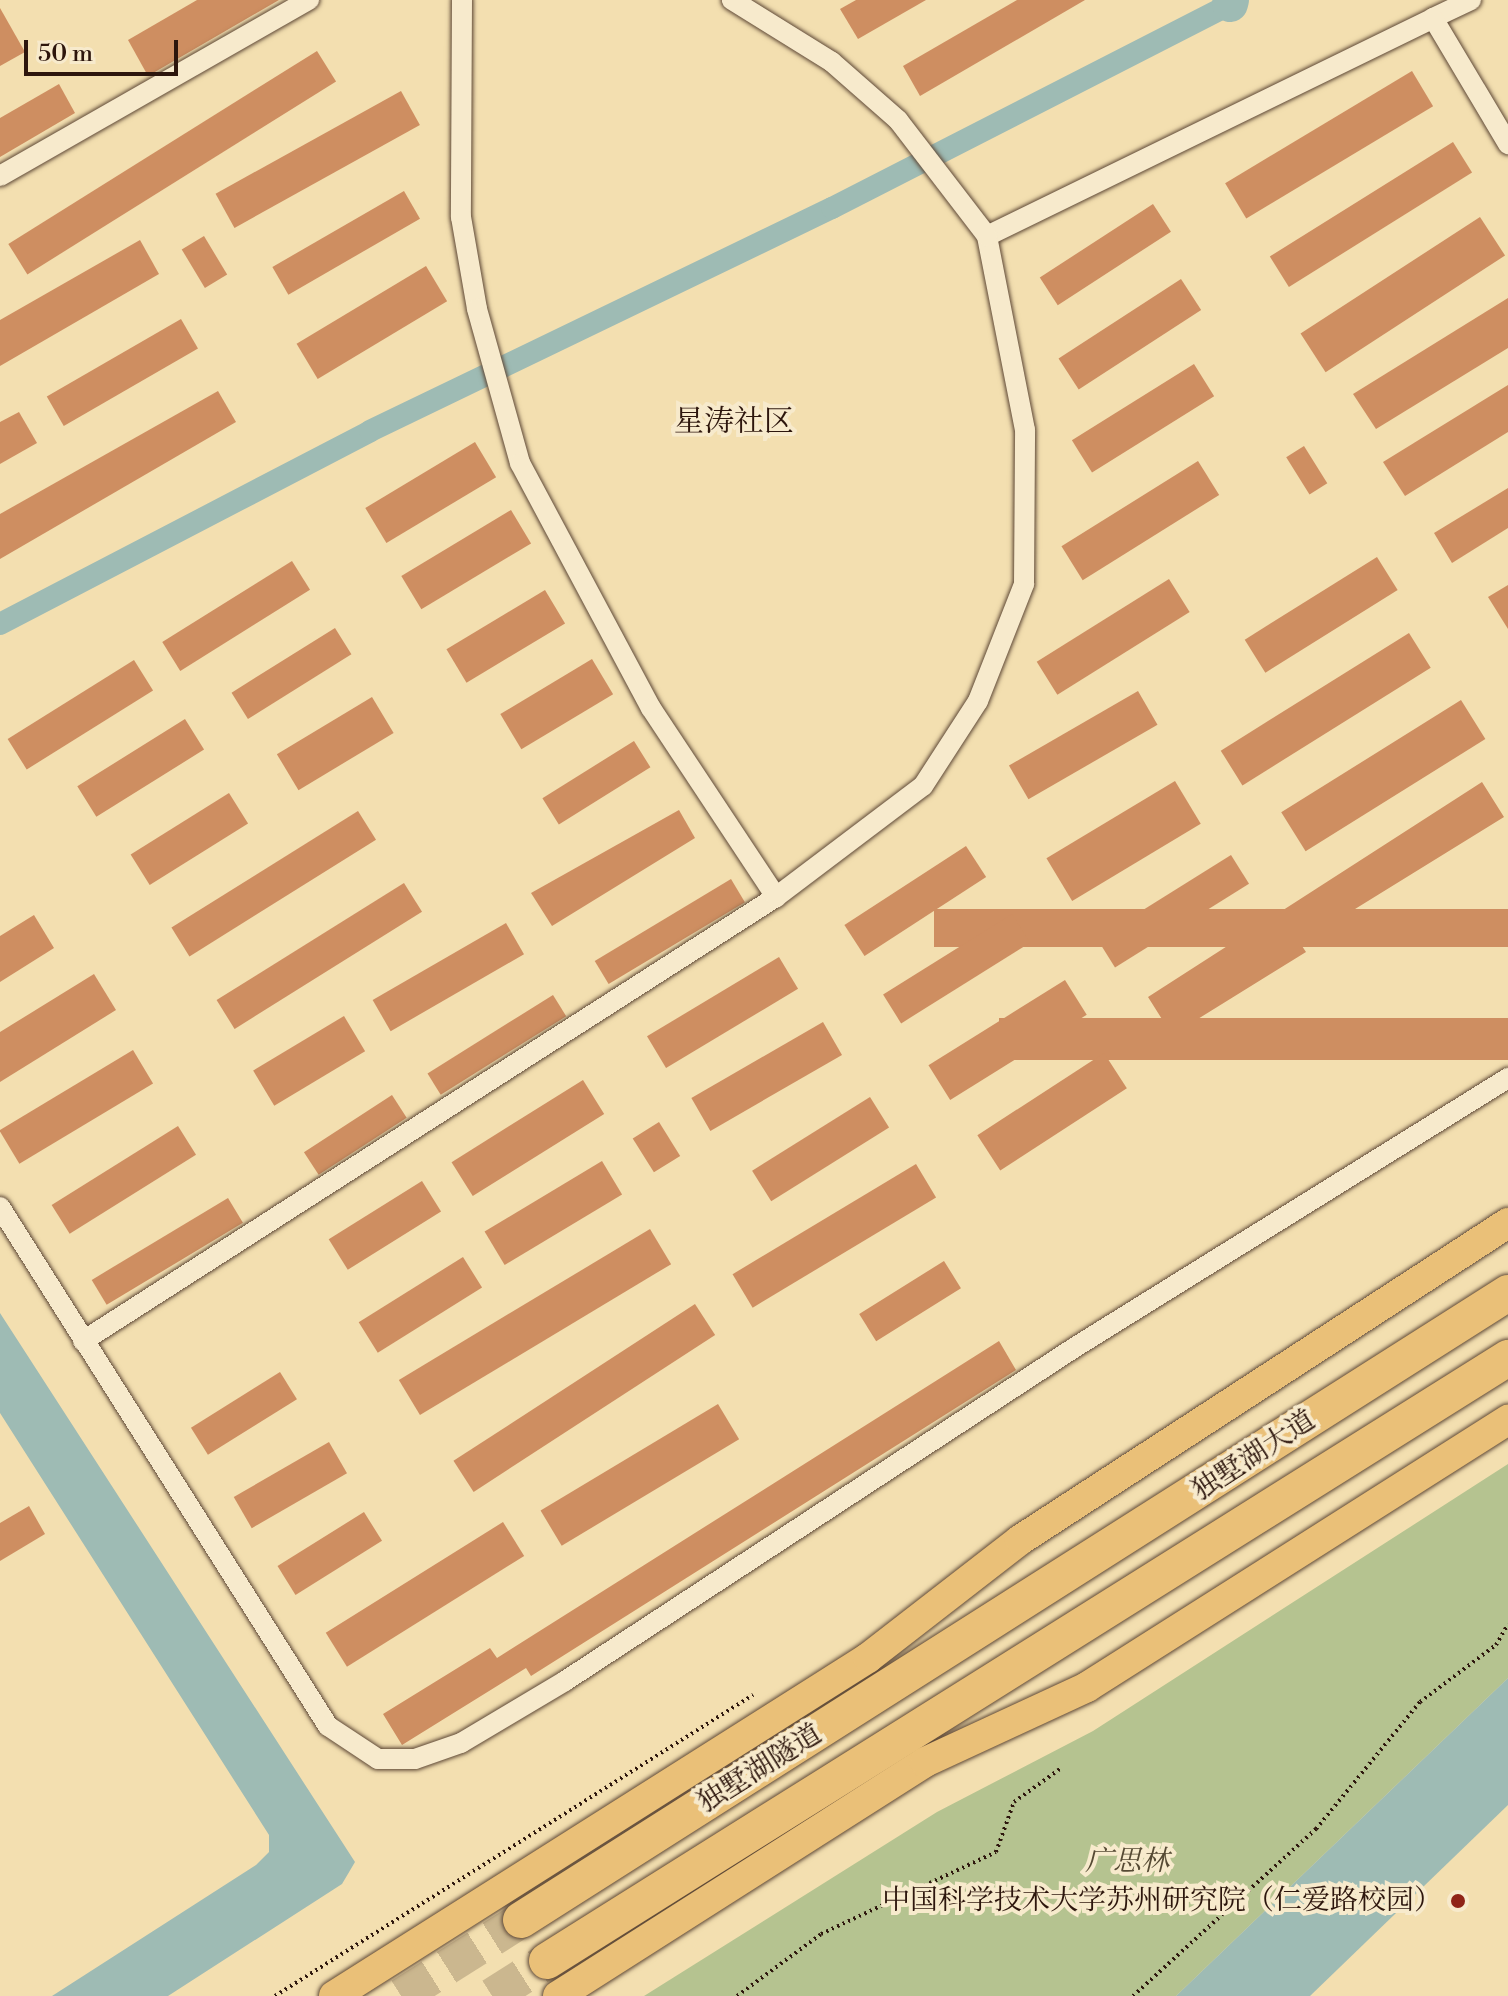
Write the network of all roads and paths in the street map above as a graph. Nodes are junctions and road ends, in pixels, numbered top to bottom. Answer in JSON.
{"nodes":[{"id":1,"x":309,"y":0,"type":"edge"},
{"id":2,"x":462,"y":0,"type":"edge"},
{"id":3,"x":732,"y":0,"type":"edge"},
{"id":4,"x":1471,"y":0,"type":"edge"},
{"id":5,"x":1433,"y":18,"type":"junction"},
{"id":6,"x":1508,"y":144,"type":"edge"},
{"id":7,"x":0,"y":176,"type":"edge"},
{"id":8,"x":987,"y":236,"type":"junction"},
{"id":9,"x":776,"y":897,"type":"junction"},
{"id":10,"x":1508,"y":1078,"type":"edge"},
{"id":11,"x":0,"y":1207,"type":"edge"},
{"id":12,"x":1508,"y":1223,"type":"edge"},
{"id":13,"x":1508,"y":1293,"type":"edge"},
{"id":14,"x":83,"y":1341,"type":"junction"},
{"id":15,"x":1508,"y":1358,"type":"edge"},
{"id":16,"x":1508,"y":1420,"type":"edge"},
{"id":17,"x":999,"y":1618,"type":"joint"},
{"id":18,"x":1508,"y":1624,"type":"edge"},
{"id":19,"x":1028,"y":1664,"type":"joint"},
{"id":20,"x":753,"y":1695,"type":"dead end"},
{"id":21,"x":1060,"y":1769,"type":"dead end"},
{"id":22,"x":521,"y":1920,"type":"tunnel mouth"},
{"id":23,"x":547,"y":1961,"type":"tunnel mouth"},
{"id":24,"x":275,"y":1996,"type":"edge"},
{"id":25,"x":334,"y":1996,"type":"edge"},
{"id":26,"x":558,"y":1996,"type":"edge"},
{"id":27,"x":737,"y":1996,"type":"edge"},
{"id":28,"x":1133,"y":1996,"type":"edge"}],
"edges":[{"from":1,"to":7,"type":"street"},
{"from":2,"to":9,"type":"street"},
{"from":3,"to":8,"type":"street"},
{"from":4,"to":5,"type":"street"},
{"from":5,"to":6,"type":"street"},
{"from":5,"to":8,"type":"street"},
{"from":8,"to":9,"type":"street"},
{"from":9,"to":14,"type":"street"},
{"from":10,"to":14,"type":"street"},
{"from":11,"to":14,"type":"street"},
{"from":12,"to":25,"type":"main road"},
{"from":13,"to":17,"type":"highway","name":"独墅湖大道"},
{"from":15,"to":19,"type":"highway","name":"独墅湖大道"},
{"from":16,"to":26,"type":"main road"},
{"from":17,"to":22,"type":"highway","name":"独墅湖隧道"},
{"from":18,"to":28,"type":"path"},
{"from":19,"to":23,"type":"highway","name":"独墅湖隧道"},
{"from":20,"to":24,"type":"path"},
{"from":21,"to":27,"type":"path"}]}
